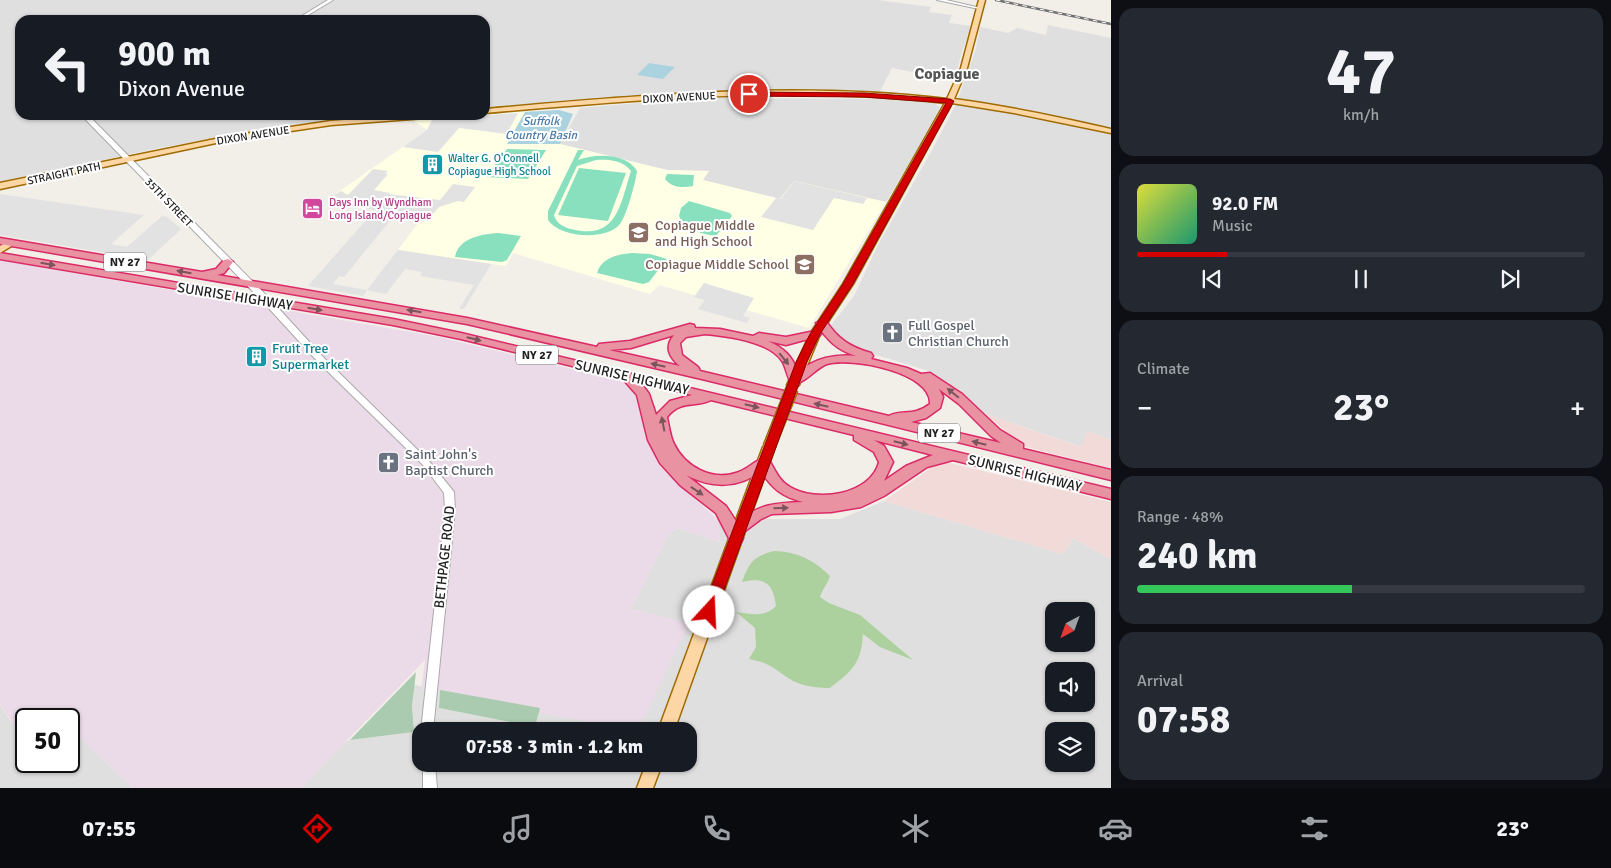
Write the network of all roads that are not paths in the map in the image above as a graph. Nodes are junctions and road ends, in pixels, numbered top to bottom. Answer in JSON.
{"nodes":[{"id":1,"x":331,"y":0,"type":"edge"},
{"id":2,"x":939,"y":0,"type":"edge"},
{"id":3,"x":982,"y":0,"type":"edge"},
{"id":4,"x":979,"y":8,"type":"junction"},
{"id":5,"x":306,"y":15,"type":"edge"},
{"id":6,"x":950,"y":101,"type":"junction"},
{"id":7,"x":490,"y":111,"type":"edge"},
{"id":8,"x":89,"y":120,"type":"edge"},
{"id":9,"x":372,"y":120,"type":"edge"},
{"id":10,"x":1111,"y":131,"type":"edge"},
{"id":11,"x":128,"y":160,"type":"junction"},
{"id":12,"x":0,"y":186,"type":"edge"},
{"id":13,"x":5,"y":242,"type":"edge"},
{"id":14,"x":0,"y":250,"type":"edge"},
{"id":15,"x":0,"y":256,"type":"edge"},
{"id":16,"x":228,"y":262,"type":"junction"},
{"id":17,"x":202,"y":275,"type":"junction"},
{"id":18,"x":249,"y":283,"type":"junction"},
{"id":19,"x":267,"y":301,"type":"junction"},
{"id":20,"x":822,"y":323,"type":"junction"},
{"id":21,"x":815,"y":334,"type":"junction"},
{"id":22,"x":574,"y":345,"type":"junction"},
{"id":23,"x":612,"y":373,"type":"junction"},
{"id":24,"x":706,"y":376,"type":"junction"},
{"id":25,"x":794,"y":384,"type":"junction"},
{"id":26,"x":720,"y":398,"type":"junction"},
{"id":27,"x":869,"y":416,"type":"junction"},
{"id":28,"x":836,"y":427,"type":"junction"},
{"id":29,"x":1048,"y":460,"type":"junction"},
{"id":30,"x":978,"y":462,"type":"junction"},
{"id":31,"x":764,"y":463,"type":"junction"},
{"id":32,"x":1111,"y":475,"type":"edge"},
{"id":33,"x":1111,"y":494,"type":"edge"},
{"id":34,"x":737,"y":534,"type":"junction"},
{"id":35,"x":428,"y":722,"type":"edge"},
{"id":36,"x":669,"y":722,"type":"edge"},
{"id":37,"x":429,"y":772,"type":"edge"},
{"id":38,"x":651,"y":772,"type":"edge"},
{"id":39,"x":430,"y":788,"type":"edge"},
{"id":40,"x":645,"y":788,"type":"edge"}],
"edges":[{"from":1,"to":5,"type":"street"},
{"from":2,"to":4,"type":"street"},
{"from":3,"to":4,"type":"main road"},
{"from":4,"to":6,"type":"main road"},
{"from":6,"to":7,"type":"main road","name":"DIXON AVENUE"},
{"from":6,"to":10,"type":"main road","name":"DIXON AVENUE"},
{"from":6,"to":20,"type":"main road"},
{"from":8,"to":11,"type":"street","name":"35TH STREET"},
{"from":9,"to":11,"type":"main road","name":"DIXON AVENUE"},
{"from":11,"to":12,"type":"main road","name":"STRAIGHT PATH"},
{"from":11,"to":16,"type":"street","name":"35TH STREET"},
{"from":13,"to":14,"type":"main road"},
{"from":17,"to":13,"type":"highway","name":"SUNRISE HIGHWAY","number":"NY 27","one_way":true},
{"from":15,"to":19,"type":"highway","name":"SUNRISE HIGHWAY","number":"NY 27","one_way":true},
{"from":16,"to":17,"type":"highway"},
{"from":16,"to":18,"type":"street","name":"35TH STREET"},
{"from":17,"to":18,"type":"highway","name":"SUNRISE HIGHWAY","number":"NY 27"},
{"from":18,"to":19,"type":"street","name":"BETHPAGE ROAD"},
{"from":22,"to":18,"type":"highway","name":"SUNRISE HIGHWAY","number":"NY 27","one_way":true},
{"from":19,"to":23,"type":"highway","name":"SUNRISE HIGHWAY","number":"NY 27","one_way":true},
{"from":19,"to":35,"type":"street","name":"BETHPAGE ROAD"},
{"from":20,"to":21,"type":"main road"},
{"from":29,"to":20,"type":"highway","one_way":true},
{"from":21,"to":22,"type":"highway"},
{"from":21,"to":25,"type":"main road"},
{"from":24,"to":22,"type":"highway","name":"SUNRISE HIGHWAY","number":"NY 27","one_way":true},
{"from":23,"to":26,"type":"highway","name":"SUNRISE HIGHWAY","number":"NY 27"},
{"from":23,"to":34,"type":"highway","one_way":true},
{"from":24,"to":25,"type":"highway","one_way":true},
{"from":27,"to":24,"type":"highway","name":"SUNRISE HIGHWAY","number":"NY 27","one_way":true},
{"from":25,"to":27,"type":"highway"},
{"from":25,"to":31,"type":"main road","bridge":true},
{"from":26,"to":28,"type":"highway","name":"SUNRISE HIGHWAY","number":"NY 27","one_way":true},
{"from":31,"to":26,"type":"highway","one_way":true},
{"from":29,"to":27,"type":"highway","name":"SUNRISE HIGHWAY","number":"NY 27","one_way":true},
{"from":28,"to":30,"type":"highway","name":"SUNRISE HIGHWAY","number":"NY 27","one_way":true},
{"from":28,"to":31,"type":"highway"},
{"from":29,"to":32,"type":"highway","name":"SUNRISE HIGHWAY","number":"NY 27"},
{"from":30,"to":33,"type":"highway","name":"SUNRISE HIGHWAY","number":"NY 27"},
{"from":34,"to":30,"type":"highway","one_way":true},
{"from":31,"to":34,"type":"main road"},
{"from":34,"to":36,"type":"main road"},
{"from":37,"to":39,"type":"street"},
{"from":38,"to":40,"type":"main road"}]}
